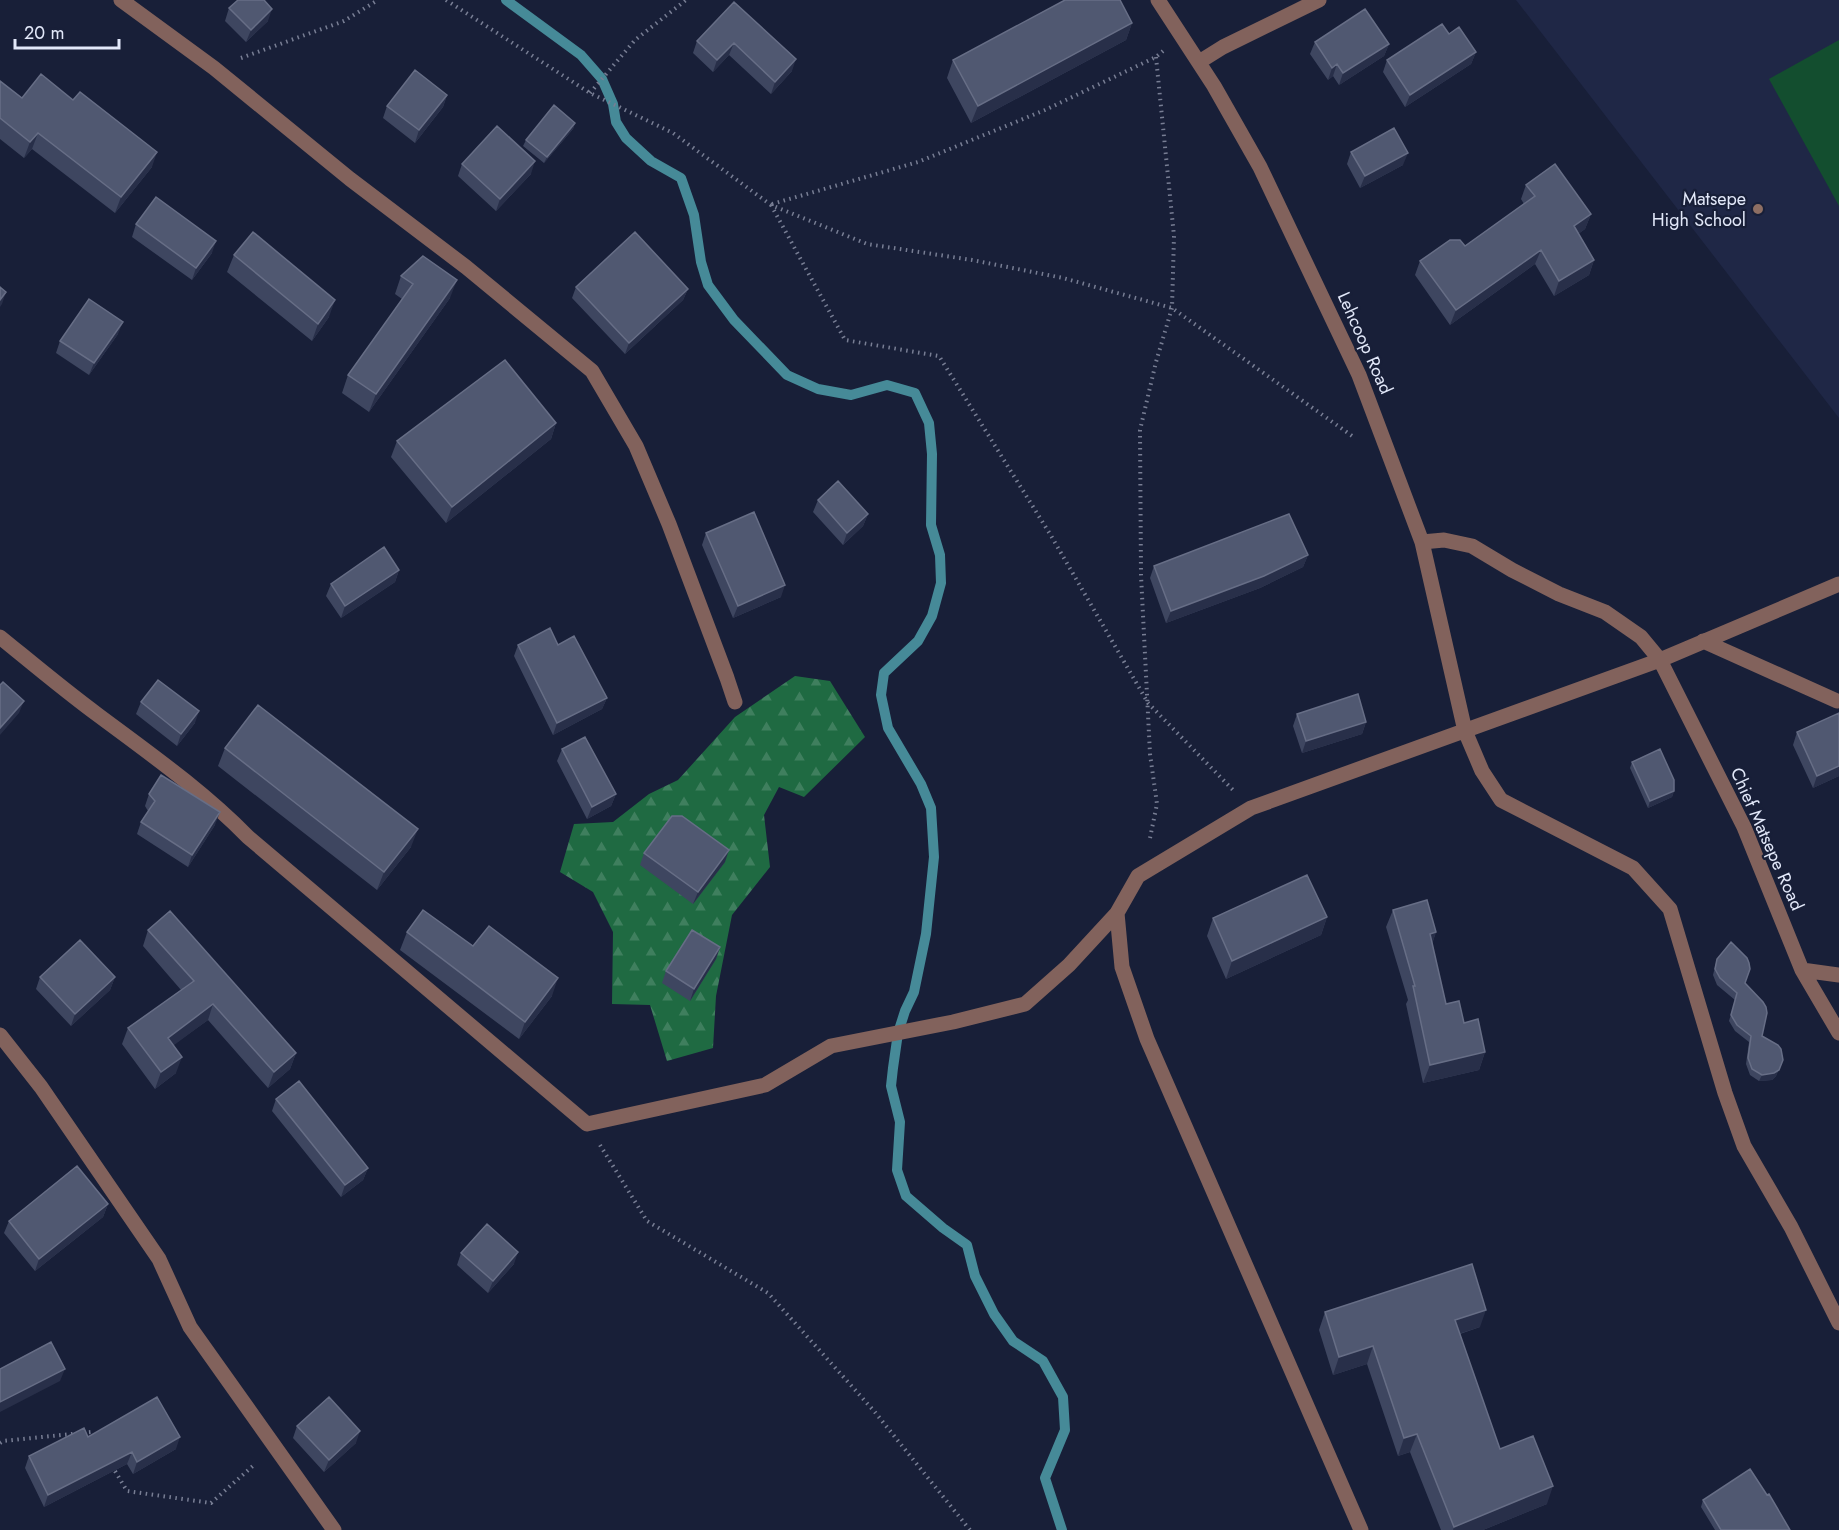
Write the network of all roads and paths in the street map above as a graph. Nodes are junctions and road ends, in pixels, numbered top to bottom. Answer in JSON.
{"nodes":[{"id":1,"x":121,"y":0,"type":"edge"},
{"id":2,"x":378,"y":0,"type":"edge"},
{"id":3,"x":446,"y":0,"type":"edge"},
{"id":4,"x":686,"y":0,"type":"edge"},
{"id":5,"x":1158,"y":0,"type":"edge"},
{"id":6,"x":1318,"y":0,"type":"edge"},
{"id":7,"x":1182,"y":37,"type":"junction"},
{"id":8,"x":1156,"y":57,"type":"junction"},
{"id":9,"x":1199,"y":62,"type":"junction"},
{"id":10,"x":214,"y":68,"type":"junction"},
{"id":11,"x":590,"y":93,"type":"junction"},
{"id":12,"x":771,"y":205,"type":"junction"},
{"id":13,"x":1172,"y":308,"type":"junction"},
{"id":14,"x":1357,"y":440,"type":"dead end"},
{"id":15,"x":1422,"y":542,"type":"junction"},
{"id":16,"x":1839,"y":584,"type":"edge"},
{"id":17,"x":0,"y":637,"type":"edge"},
{"id":18,"x":1703,"y":641,"type":"junction"},
{"id":19,"x":1660,"y":660,"type":"junction"},
{"id":20,"x":735,"y":702,"type":"dead end"},
{"id":21,"x":1837,"y":702,"type":"dead end"},
{"id":22,"x":1148,"y":703,"type":"junction"},
{"id":23,"x":1465,"y":731,"type":"junction"},
{"id":24,"x":1251,"y":808,"type":"junction"},
{"id":25,"x":1138,"y":876,"type":"junction"},
{"id":26,"x":1118,"y":913,"type":"junction"},
{"id":27,"x":1802,"y":970,"type":"junction"},
{"id":28,"x":1839,"y":975,"type":"edge"},
{"id":29,"x":1839,"y":1033,"type":"edge"},
{"id":30,"x":0,"y":1035,"type":"edge"},
{"id":31,"x":587,"y":1124,"type":"junction"},
{"id":32,"x":1839,"y":1323,"type":"edge"},
{"id":33,"x":263,"y":1429,"type":"junction"},
{"id":34,"x":97,"y":1442,"type":"edge"},
{"id":35,"x":0,"y":1443,"type":"edge"},
{"id":36,"x":109,"y":1461,"type":"edge"},
{"id":37,"x":334,"y":1530,"type":"edge"},
{"id":38,"x":970,"y":1530,"type":"edge"},
{"id":39,"x":1361,"y":1530,"type":"edge"}],
"edges":[{"from":1,"to":10,"type":"street"},
{"from":2,"to":10,"type":"path"},
{"from":3,"to":11,"type":"path"},
{"from":4,"to":11,"type":"path"},
{"from":5,"to":7,"type":"street","name":"Lehcoop Road"},
{"from":6,"to":9,"type":"street"},
{"from":7,"to":8,"type":"path"},
{"from":7,"to":9,"type":"street","name":"Lehcoop Road"},
{"from":8,"to":12,"type":"path"},
{"from":8,"to":13,"type":"path"},
{"from":9,"to":15,"type":"street","name":"Lehcoop Road"},
{"from":10,"to":20,"type":"street"},
{"from":11,"to":12,"type":"path"},
{"from":12,"to":13,"type":"path"},
{"from":12,"to":22,"type":"path"},
{"from":13,"to":14,"type":"path"},
{"from":13,"to":22,"type":"path"},
{"from":15,"to":19,"type":"street","name":"Chief Matsepe Road"},
{"from":15,"to":23,"type":"street","name":"Lehcoop Road"},
{"from":16,"to":18,"type":"street"},
{"from":17,"to":31,"type":"street"},
{"from":18,"to":19,"type":"street"},
{"from":18,"to":21,"type":"street"},
{"from":19,"to":23,"type":"street"},
{"from":19,"to":27,"type":"street","name":"Chief Matsepe Road"},
{"from":22,"to":24,"type":"path"},
{"from":22,"to":25,"type":"path"},
{"from":23,"to":24,"type":"street"},
{"from":23,"to":32,"type":"street","name":"Lehcoop Road"},
{"from":24,"to":25,"type":"street"},
{"from":25,"to":26,"type":"street"},
{"from":26,"to":31,"type":"street"},
{"from":26,"to":39,"type":"street"},
{"from":27,"to":28,"type":"street"},
{"from":27,"to":29,"type":"street","name":"Chief Matsepe Road"},
{"from":30,"to":33,"type":"street"},
{"from":31,"to":38,"type":"path"},
{"from":33,"to":36,"type":"path"},
{"from":33,"to":37,"type":"street"},
{"from":34,"to":35,"type":"path"}]}
